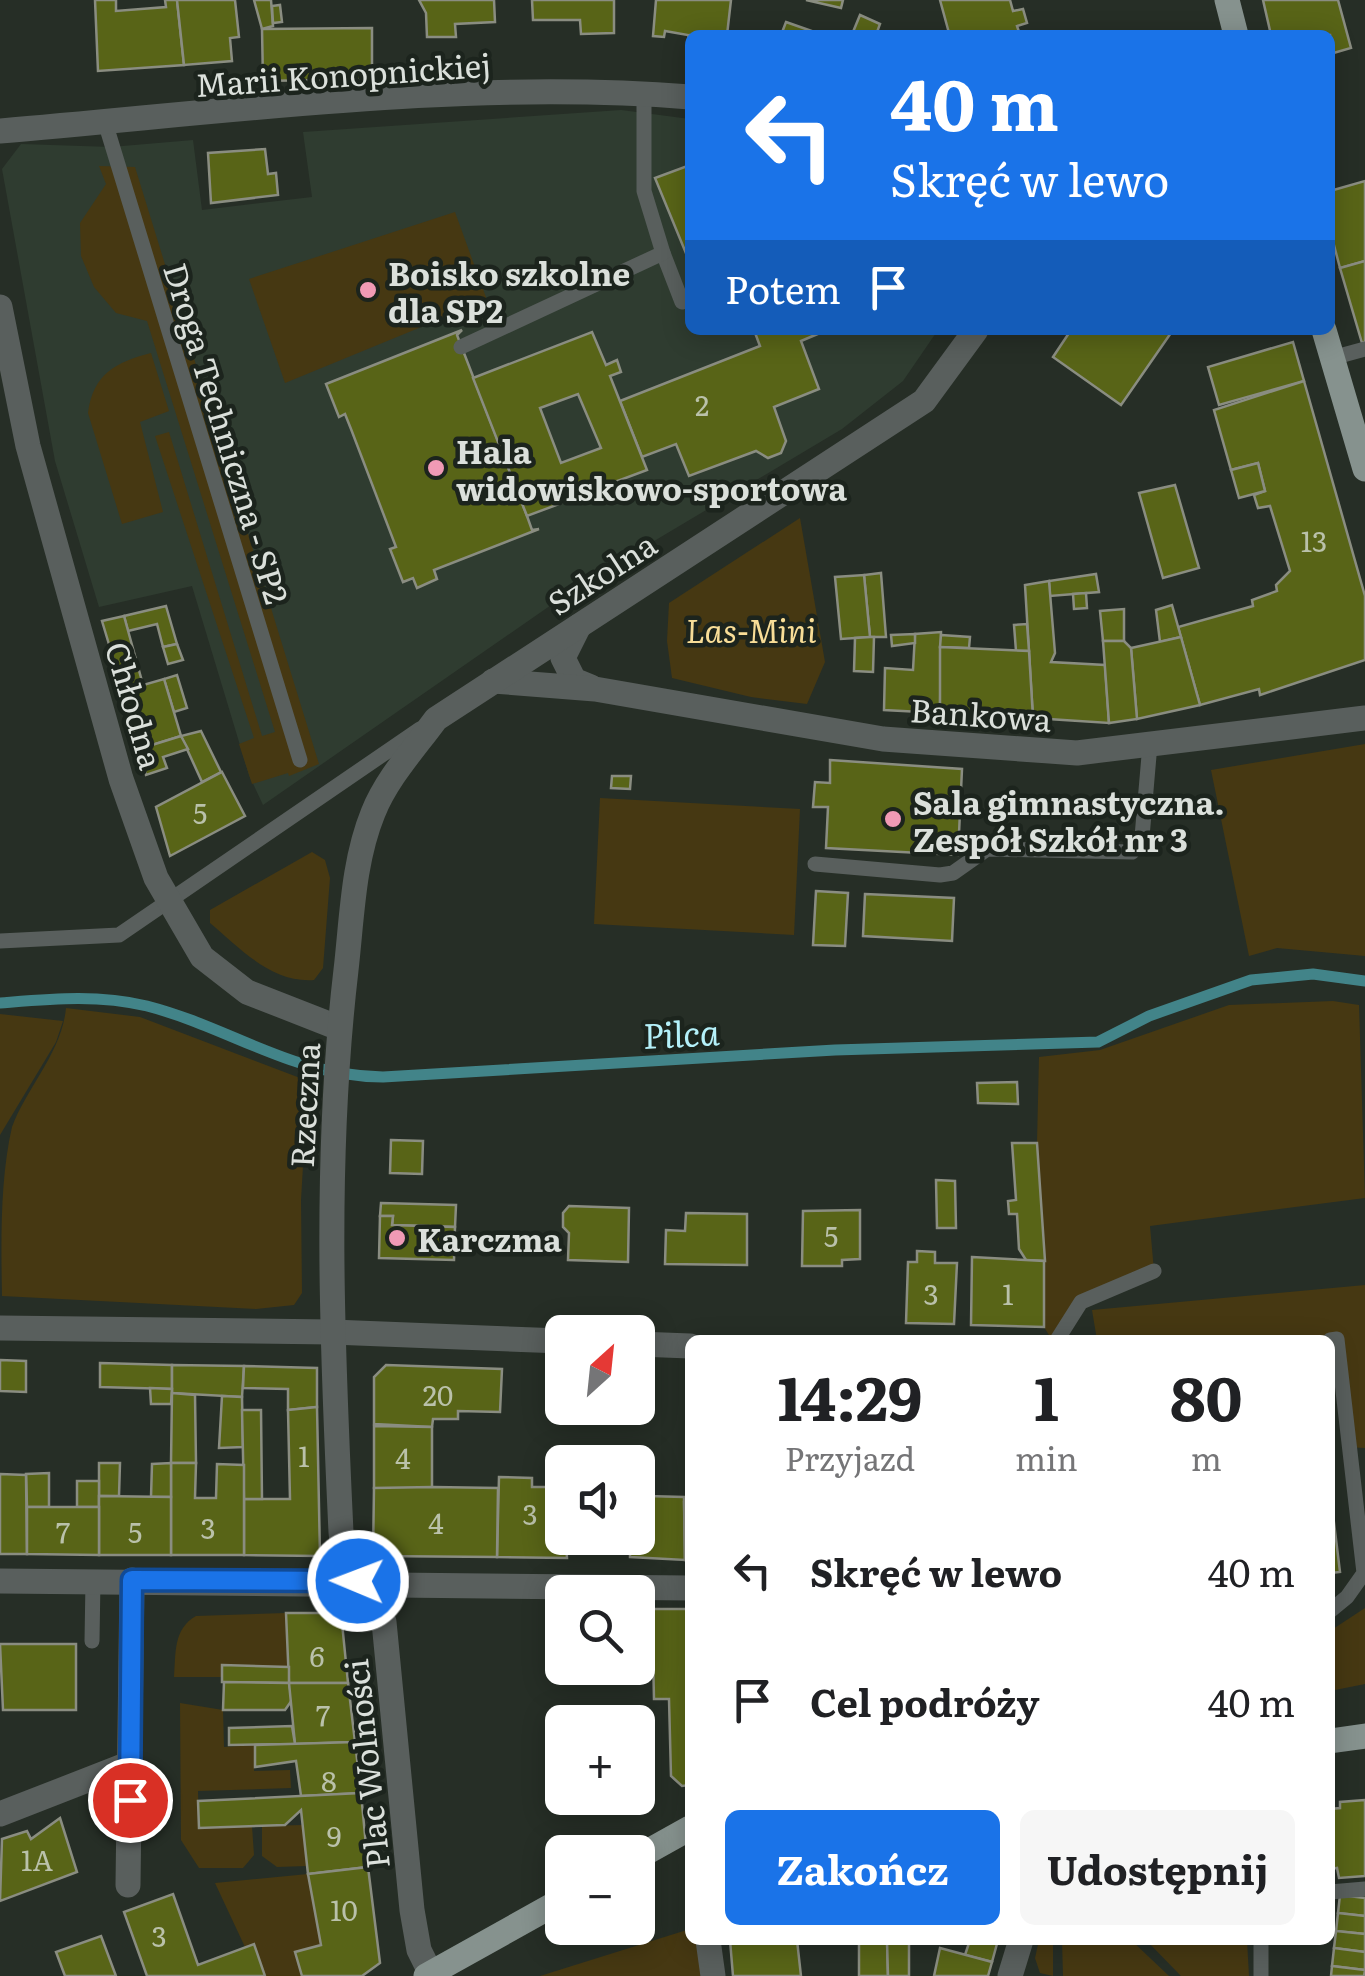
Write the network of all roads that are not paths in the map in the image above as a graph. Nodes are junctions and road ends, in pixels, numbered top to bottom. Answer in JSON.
{"nodes":[{"id":1,"x":1226,"y":0,"type":"edge"},
{"id":2,"x":1235,"y":30,"type":"edge"},
{"id":3,"x":644,"y":93,"type":"junction"},
{"id":4,"x":685,"y":96,"type":"edge"},
{"id":5,"x":105,"y":122,"type":"junction"},
{"id":6,"x":0,"y":131,"type":"edge"},
{"id":7,"x":663,"y":253,"type":"junction"},
{"id":8,"x":682,"y":302,"type":"dead end"},
{"id":9,"x":0,"y":307,"type":"edge"},
{"id":10,"x":972,"y":335,"type":"edge"},
{"id":11,"x":1325,"y":335,"type":"edge"},
{"id":12,"x":462,"y":347,"type":"dead end"},
{"id":13,"x":1365,"y":349,"type":"edge"},
{"id":14,"x":1332,"y":358,"type":"junction"},
{"id":15,"x":1365,"y":469,"type":"edge"},
{"id":16,"x":584,"y":621,"type":"junction"},
{"id":17,"x":492,"y":681,"type":"junction"},
{"id":18,"x":595,"y":689,"type":"junction"},
{"id":19,"x":1365,"y":718,"type":"edge"},
{"id":20,"x":436,"y":719,"type":"junction"},
{"id":21,"x":1150,"y":744,"type":"junction"},
{"id":22,"x":300,"y":760,"type":"dead end"},
{"id":23,"x":815,"y":864,"type":"dead end"},
{"id":24,"x":169,"y":900,"type":"junction"},
{"id":25,"x":0,"y":941,"type":"edge"},
{"id":26,"x":339,"y":1028,"type":"junction"},
{"id":27,"x":1154,"y":1271,"type":"dead end"},
{"id":28,"x":0,"y":1328,"type":"edge"},
{"id":29,"x":332,"y":1332,"type":"junction"},
{"id":30,"x":1060,"y":1335,"type":"edge"},
{"id":31,"x":1335,"y":1339,"type":"edge"},
{"id":32,"x":545,"y":1340,"type":"edge"},
{"id":33,"x":655,"y":1345,"type":"edge"},
{"id":34,"x":685,"y":1346,"type":"edge"},
{"id":35,"x":93,"y":1580,"type":"junction"},
{"id":36,"x":132,"y":1580,"type":"junction"},
{"id":37,"x":0,"y":1581,"type":"edge"},
{"id":38,"x":358,"y":1581,"type":"junction"},
{"id":39,"x":685,"y":1588,"type":"edge"},
{"id":40,"x":1335,"y":1606,"type":"edge"},
{"id":41,"x":92,"y":1640,"type":"dead end"},
{"id":42,"x":1365,"y":1736,"type":"edge"},
{"id":43,"x":1335,"y":1739,"type":"edge"},
{"id":44,"x":131,"y":1763,"type":"junction"},
{"id":45,"x":0,"y":1814,"type":"edge"},
{"id":46,"x":685,"y":1831,"type":"edge"},
{"id":47,"x":655,"y":1848,"type":"edge"},
{"id":48,"x":128,"y":1885,"type":"dead end"},
{"id":49,"x":1365,"y":1889,"type":"edge"},
{"id":50,"x":1335,"y":1892,"type":"edge"},
{"id":51,"x":545,"y":1910,"type":"edge"},
{"id":52,"x":709,"y":1945,"type":"edge"},
{"id":53,"x":1019,"y":1945,"type":"edge"},
{"id":54,"x":1261,"y":1945,"type":"edge"},
{"id":55,"x":428,"y":1975,"type":"edge"},
{"id":56,"x":713,"y":1976,"type":"edge"},
{"id":57,"x":1010,"y":1976,"type":"edge"},
{"id":58,"x":1260,"y":1976,"type":"edge"}],
"edges":[{"from":1,"to":2,"type":"main road"},
{"from":3,"to":4,"type":"street","name":"Marii Konopnickiej"},
{"from":3,"to":5,"type":"street","name":"Marii Konopnickiej"},
{"from":3,"to":7,"type":"lane"},
{"from":5,"to":6,"type":"street","name":"Marii Konopnickiej"},
{"from":5,"to":22,"type":"lane","name":"Droga Techniczna - SP2"},
{"from":7,"to":8,"type":"lane"},
{"from":7,"to":12,"type":"lane"},
{"from":9,"to":24,"type":"street","name":"Chłodna"},
{"from":10,"to":16,"type":"street","name":"Szkolna"},
{"from":11,"to":14,"type":"main road"},
{"from":13,"to":14,"type":"lane"},
{"from":14,"to":15,"type":"main road"},
{"from":16,"to":17,"type":"street","name":"Szkolna"},
{"from":16,"to":18,"type":"street"},
{"from":17,"to":18,"type":"street","name":"Bankowa"},
{"from":17,"to":20,"type":"street","name":"Rzeczna"},
{"from":18,"to":21,"type":"street","name":"Bankowa"},
{"from":19,"to":21,"type":"street","name":"Bankowa"},
{"from":20,"to":24,"type":"lane"},
{"from":20,"to":26,"type":"street","name":"Rzeczna"},
{"from":21,"to":23,"type":"lane"},
{"from":24,"to":25,"type":"lane"},
{"from":24,"to":26,"type":"street","name":"Chłodna"},
{"from":26,"to":29,"type":"street","name":"Rzeczna"},
{"from":27,"to":30,"type":"lane"},
{"from":28,"to":29,"type":"street"},
{"from":29,"to":32,"type":"street"},
{"from":29,"to":38,"type":"street","name":"Rzeczna"},
{"from":31,"to":40,"type":"lane"},
{"from":33,"to":34,"type":"street"},
{"from":35,"to":36,"type":"street"},
{"from":35,"to":37,"type":"street"},
{"from":35,"to":41,"type":"lane"},
{"from":36,"to":38,"type":"street"},
{"from":36,"to":44,"type":"street"},
{"from":38,"to":39,"type":"street"},
{"from":38,"to":55,"type":"street","name":"Plac Wolności"},
{"from":42,"to":43,"type":"main road"},
{"from":44,"to":45,"type":"street"},
{"from":44,"to":48,"type":"street"},
{"from":46,"to":47,"type":"main road"},
{"from":49,"to":50,"type":"lane"},
{"from":51,"to":55,"type":"main road"},
{"from":52,"to":56,"type":"street"},
{"from":53,"to":57,"type":"street"},
{"from":54,"to":58,"type":"lane"}]}
